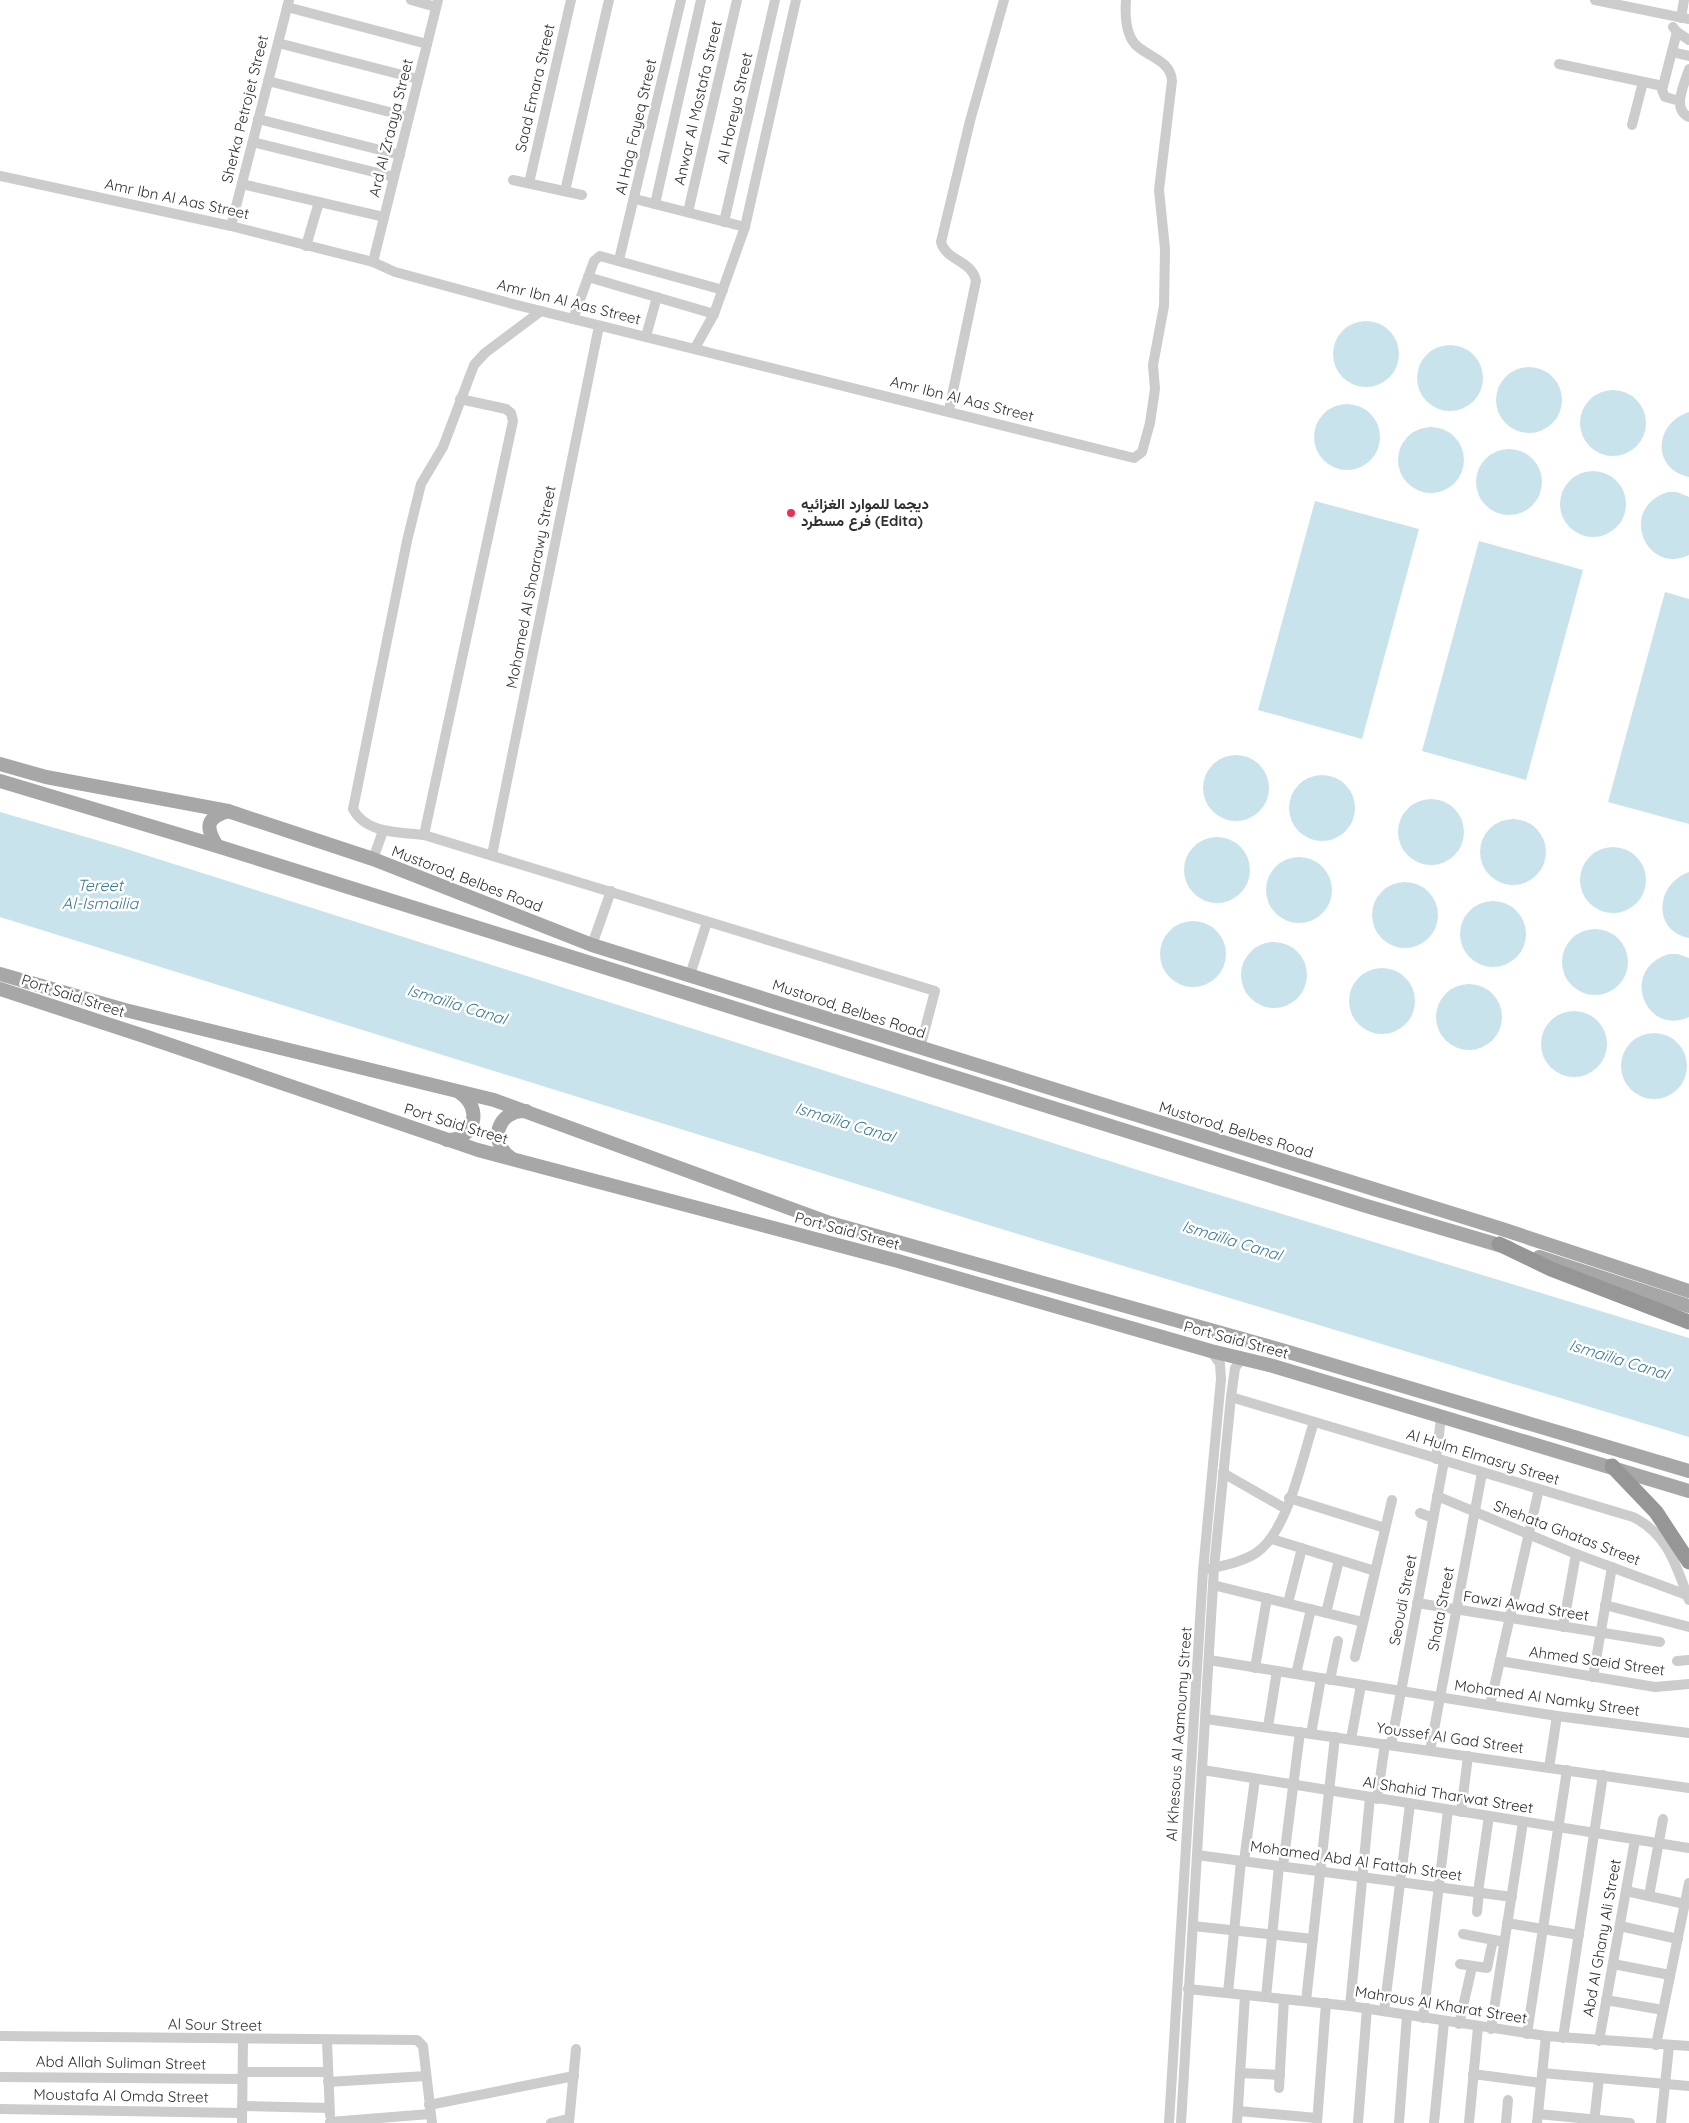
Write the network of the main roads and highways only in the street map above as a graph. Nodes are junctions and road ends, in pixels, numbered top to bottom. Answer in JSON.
{"nodes":[{"id":1,"x":0,"y":764,"type":"edge"},
{"id":2,"x":0,"y":781,"type":"edge"},
{"id":3,"x":228,"y":811,"type":"junction"},
{"id":4,"x":217,"y":846,"type":"junction"},
{"id":5,"x":0,"y":974,"type":"edge"},
{"id":6,"x":0,"y":989,"type":"edge"},
{"id":7,"x":460,"y":1093,"type":"junction"},
{"id":8,"x":527,"y":1111,"type":"junction"},
{"id":9,"x":446,"y":1140,"type":"junction"},
{"id":10,"x":511,"y":1158,"type":"junction"},
{"id":11,"x":1499,"y":1244,"type":"junction"},
{"id":12,"x":1689,"y":1291,"type":"edge"},
{"id":13,"x":1689,"y":1306,"type":"edge"},
{"id":14,"x":1689,"y":1322,"type":"edge"},
{"id":15,"x":1612,"y":1466,"type":"junction"},
{"id":16,"x":1689,"y":1471,"type":"edge"},
{"id":17,"x":1689,"y":1491,"type":"edge"},
{"id":18,"x":1689,"y":1562,"type":"edge"}],
"edges":[{"from":1,"to":3,"type":"main road","name":"Mustorod, Belbes Road"},
{"from":2,"to":4,"type":"main road","name":"Mustorod, Belbes Road"},
{"from":3,"to":4,"type":"main road"},
{"from":3,"to":12,"type":"main road","name":"Mustorod, Belbes Road"},
{"from":4,"to":11,"type":"main road","name":"Mustorod, Belbes Road"},
{"from":5,"to":7,"type":"main road","name":"Port Said Street"},
{"from":6,"to":9,"type":"main road","name":"Port Said Street"},
{"from":7,"to":8,"type":"main road","name":"Port Said Street"},
{"from":7,"to":9,"type":"main road"},
{"from":8,"to":10,"type":"main road"},
{"from":8,"to":16,"type":"main road","name":"Port Said Street"},
{"from":9,"to":10,"type":"main road","name":"Port Said Street"},
{"from":10,"to":15,"type":"main road","name":"Port Said Street"},
{"from":11,"to":13,"type":"main road","name":"Mustorod, Belbes Road"},
{"from":11,"to":14,"type":"highway"},
{"from":15,"to":17,"type":"main road","name":"Port Said Street"},
{"from":15,"to":18,"type":"highway"}]}
